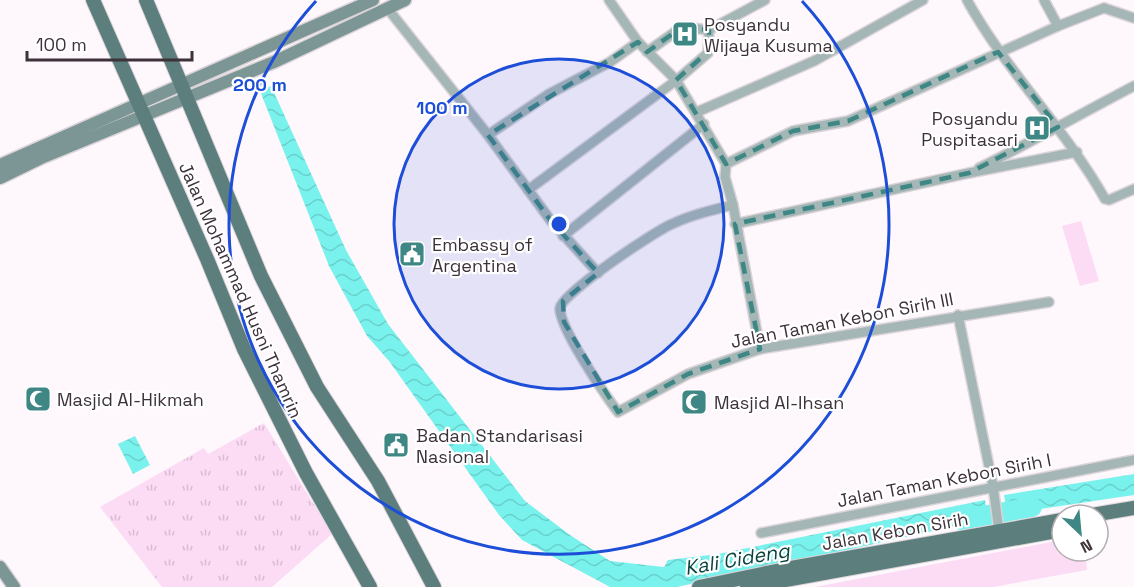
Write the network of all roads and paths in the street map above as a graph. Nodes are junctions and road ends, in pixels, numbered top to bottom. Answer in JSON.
{"nodes":[{"id":1,"x":93,"y":0,"type":"edge"},
{"id":2,"x":146,"y":0,"type":"edge"},
{"id":3,"x":373,"y":0,"type":"edge"},
{"id":4,"x":405,"y":0,"type":"edge"},
{"id":5,"x":609,"y":0,"type":"edge"},
{"id":6,"x":765,"y":0,"type":"edge"},
{"id":7,"x":923,"y":0,"type":"edge"},
{"id":8,"x":967,"y":0,"type":"edge"},
{"id":9,"x":1044,"y":0,"type":"edge"},
{"id":10,"x":747,"y":4,"type":"edge"},
{"id":11,"x":1102,"y":4,"type":"edge"},
{"id":12,"x":388,"y":9,"type":"junction"},
{"id":13,"x":1134,"y":18,"type":"edge"},
{"id":14,"x":1058,"y":26,"type":"junction"},
{"id":15,"x":709,"y":30,"type":"junction"},
{"id":16,"x":638,"y":42,"type":"junction"},
{"id":17,"x":647,"y":52,"type":"junction"},
{"id":18,"x":998,"y":52,"type":"junction"},
{"id":19,"x":676,"y":80,"type":"junction"},
{"id":20,"x":183,"y":84,"type":"junction"},
{"id":21,"x":1134,"y":86,"type":"edge"},
{"id":22,"x":188,"y":98,"type":"junction"},
{"id":23,"x":138,"y":102,"type":"junction"},
{"id":24,"x":697,"y":111,"type":"junction"},
{"id":25,"x":144,"y":116,"type":"junction"},
{"id":26,"x":704,"y":124,"type":"junction"},
{"id":27,"x":1058,"y":127,"type":"junction"},
{"id":28,"x":488,"y":135,"type":"junction"},
{"id":29,"x":1077,"y":152,"type":"junction"},
{"id":30,"x":726,"y":164,"type":"junction"},
{"id":31,"x":0,"y":165,"type":"edge"},
{"id":32,"x":969,"y":173,"type":"junction"},
{"id":33,"x":0,"y":178,"type":"edge"},
{"id":34,"x":1134,"y":189,"type":"edge"},
{"id":35,"x":528,"y":190,"type":"junction"},
{"id":36,"x":733,"y":205,"type":"junction"},
{"id":37,"x":735,"y":224,"type":"junction"},
{"id":38,"x":563,"y":236,"type":"junction"},
{"id":39,"x":598,"y":273,"type":"junction"},
{"id":40,"x":1049,"y":302,"type":"dead end"},
{"id":41,"x":958,"y":315,"type":"junction"},
{"id":42,"x":760,"y":349,"type":"junction"},
{"id":43,"x":1134,"y":460,"type":"edge"},
{"id":44,"x":993,"y":486,"type":"junction"},
{"id":45,"x":1134,"y":508,"type":"edge"},
{"id":46,"x":1110,"y":512,"type":"edge"},
{"id":47,"x":1134,"y":517,"type":"edge"},
{"id":48,"x":1050,"y":521,"type":"edge"},
{"id":49,"x":1110,"y":521,"type":"edge"},
{"id":50,"x":999,"y":527,"type":"junction"},
{"id":51,"x":1050,"y":532,"type":"edge"},
{"id":52,"x":761,"y":533,"type":"dead end"},
{"id":53,"x":0,"y":567,"type":"edge"},
{"id":54,"x":14,"y":587,"type":"edge"},
{"id":55,"x":370,"y":587,"type":"edge"},
{"id":56,"x":434,"y":587,"type":"edge"},
{"id":57,"x":699,"y":587,"type":"edge"},
{"id":58,"x":747,"y":587,"type":"edge"}],
"edges":[{"from":1,"to":23,"type":"main road","name":"Jalan Mohammad Husni Thamrin"},
{"from":2,"to":20,"type":"main road","name":"Jalan Mohammad Husni Thamrin"},
{"from":3,"to":20,"type":"main road"},
{"from":4,"to":12,"type":"main road"},
{"from":5,"to":16,"type":"street"},
{"from":6,"to":10,"type":"street"},
{"from":7,"to":24,"type":"street"},
{"from":8,"to":18,"type":"street"},
{"from":9,"to":14,"type":"street"},
{"from":10,"to":15,"type":"street"},
{"from":11,"to":13,"type":"street"},
{"from":11,"to":14,"type":"street"},
{"from":12,"to":22,"type":"main road"},
{"from":12,"to":28,"type":"street"},
{"from":14,"to":18,"type":"street"},
{"from":15,"to":17,"type":"street"},
{"from":15,"to":19,"type":"street"},
{"from":16,"to":17,"type":"street"},
{"from":16,"to":28,"type":"street"},
{"from":17,"to":19,"type":"street"},
{"from":18,"to":27,"type":"street"},
{"from":18,"to":30,"type":"street"},
{"from":19,"to":24,"type":"street"},
{"from":19,"to":35,"type":"street"},
{"from":20,"to":22,"type":"main road","name":"Jalan Mohammad Husni Thamrin"},
{"from":20,"to":23,"type":"main road"},
{"from":21,"to":27,"type":"street"},
{"from":22,"to":25,"type":"main road"},
{"from":22,"to":56,"type":"main road","name":"Jalan Mohammad Husni Thamrin"},
{"from":23,"to":25,"type":"main road","name":"Jalan Mohammad Husni Thamrin"},
{"from":23,"to":31,"type":"main road"},
{"from":24,"to":26,"type":"street"},
{"from":25,"to":33,"type":"main road"},
{"from":25,"to":55,"type":"main road","name":"Jalan Mohammad Husni Thamrin"},
{"from":26,"to":30,"type":"street"},
{"from":26,"to":38,"type":"street"},
{"from":27,"to":29,"type":"street"},
{"from":27,"to":32,"type":"street"},
{"from":28,"to":35,"type":"street"},
{"from":29,"to":32,"type":"street"},
{"from":29,"to":34,"type":"street"},
{"from":30,"to":36,"type":"street"},
{"from":32,"to":37,"type":"street"},
{"from":35,"to":38,"type":"street"},
{"from":36,"to":37,"type":"street"},
{"from":36,"to":39,"type":"street"},
{"from":37,"to":42,"type":"street"},
{"from":38,"to":39,"type":"street"},
{"from":39,"to":42,"type":"street","name":"Jalan Taman Kebon Sirih III"},
{"from":40,"to":41,"type":"street","name":"Jalan Taman Kebon Sirih III"},
{"from":41,"to":42,"type":"street","name":"Jalan Taman Kebon Sirih III"},
{"from":41,"to":44,"type":"street"},
{"from":43,"to":44,"type":"street","name":"Jalan Taman Kebon Sirih I"},
{"from":44,"to":50,"type":"street"},
{"from":44,"to":52,"type":"street","name":"Jalan Taman Kebon Sirih I"},
{"from":45,"to":46,"type":"main road"},
{"from":47,"to":49,"type":"main road"},
{"from":48,"to":50,"type":"main road","name":"Jalan Kebon Sirih"},
{"from":50,"to":57,"type":"main road","name":"Jalan Kebon Sirih"},
{"from":51,"to":58,"type":"main road","name":"Jalan Kebon Sirih"},
{"from":53,"to":54,"type":"main road"}]}
